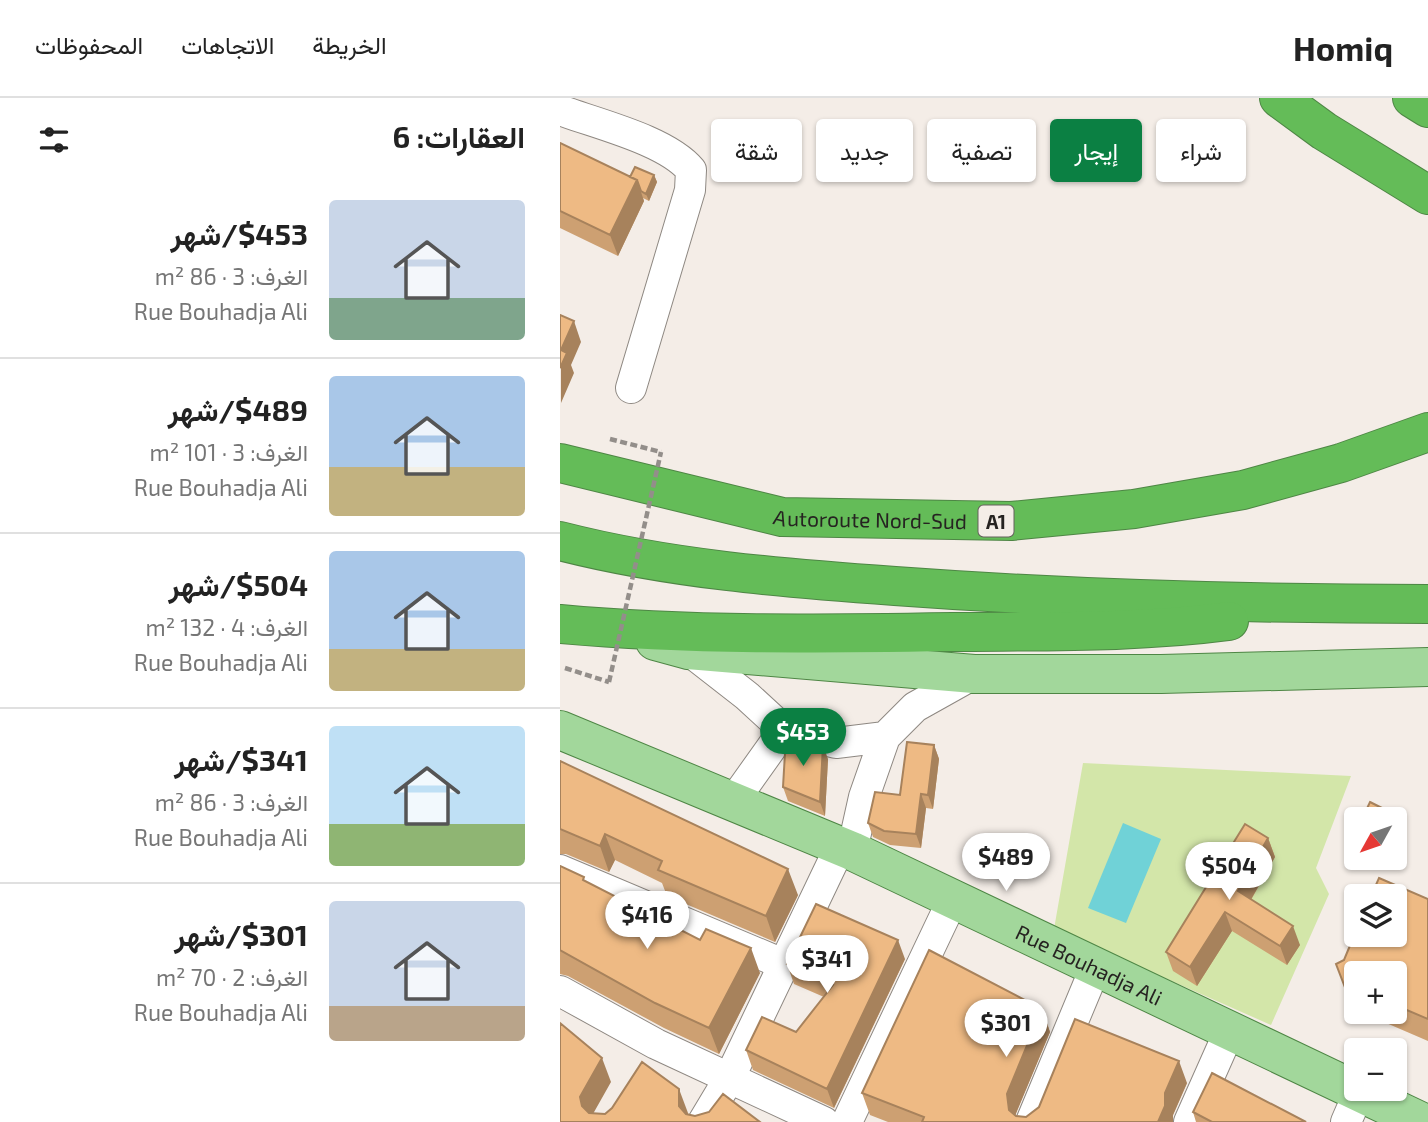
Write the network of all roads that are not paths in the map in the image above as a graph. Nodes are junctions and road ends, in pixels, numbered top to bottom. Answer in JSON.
{"nodes":[{"id":1,"x":1279,"y":98,"type":"edge"},
{"id":2,"x":1412,"y":98,"type":"edge"},
{"id":3,"x":1428,"y":108,"type":"edge"},
{"id":4,"x":560,"y":110,"type":"edge"},
{"id":5,"x":1428,"y":195,"type":"edge"},
{"id":6,"x":631,"y":388,"type":"dead end"},
{"id":7,"x":1428,"y":432,"type":"edge"},
{"id":8,"x":560,"y":463,"type":"edge"},
{"id":9,"x":560,"y":541,"type":"edge"},
{"id":10,"x":1364,"y":604,"type":"junction"},
{"id":11,"x":1428,"y":604,"type":"edge"},
{"id":12,"x":561,"y":625,"type":"edge"},
{"id":13,"x":609,"y":628,"type":"junction"},
{"id":14,"x":688,"y":650,"type":"junction"},
{"id":15,"x":1428,"y":667,"type":"edge"},
{"id":16,"x":974,"y":674,"type":"junction"},
{"id":17,"x":560,"y":730,"type":"edge"},
{"id":18,"x":784,"y":730,"type":"junction"},
{"id":19,"x":885,"y":737,"type":"junction"},
{"id":20,"x":732,"y":803,"type":"junction"},
{"id":21,"x":846,"y":849,"type":"junction"},
{"id":22,"x":560,"y":870,"type":"edge"},
{"id":23,"x":952,"y":901,"type":"junction"},
{"id":24,"x":783,"y":964,"type":"junction"},
{"id":25,"x":1096,"y":966,"type":"junction"},
{"id":26,"x":560,"y":991,"type":"edge"},
{"id":27,"x":1229,"y":1032,"type":"junction"},
{"id":28,"x":730,"y":1077,"type":"junction"},
{"id":29,"x":1352,"y":1107,"type":"edge"},
{"id":30,"x":703,"y":1122,"type":"edge"},
{"id":31,"x":824,"y":1122,"type":"edge"},
{"id":32,"x":847,"y":1122,"type":"edge"},
{"id":33,"x":1031,"y":1122,"type":"edge"},
{"id":34,"x":1189,"y":1122,"type":"edge"},
{"id":35,"x":1422,"y":1122,"type":"edge"}],
"edges":[{"from":1,"to":5,"type":"highway"},
{"from":2,"to":3,"type":"highway"},
{"from":4,"to":6,"type":"street"},
{"from":7,"to":8,"type":"highway","name":"Autoroute Nord-Sud","number":"A1"},
{"from":9,"to":10,"type":"highway"},
{"from":10,"to":11,"type":"highway"},
{"from":10,"to":13,"type":"highway"},
{"from":12,"to":13,"type":"highway"},
{"from":13,"to":14,"type":"main road"},
{"from":14,"to":16,"type":"main road"},
{"from":14,"to":18,"type":"street"},
{"from":15,"to":16,"type":"main road"},
{"from":16,"to":19,"type":"street"},
{"from":17,"to":20,"type":"main road","name":"Rue Bouhadja Ali"},
{"from":18,"to":19,"type":"street"},
{"from":18,"to":20,"type":"street"},
{"from":19,"to":21,"type":"street"},
{"from":20,"to":21,"type":"main road","name":"Rue Bouhadja Ali"},
{"from":21,"to":23,"type":"main road","name":"Rue Bouhadja Ali"},
{"from":21,"to":24,"type":"street"},
{"from":22,"to":24,"type":"street"},
{"from":23,"to":25,"type":"main road","name":"Rue Bouhadja Ali"},
{"from":23,"to":32,"type":"street"},
{"from":24,"to":28,"type":"street"},
{"from":25,"to":27,"type":"main road","name":"Rue Bouhadja Ali"},
{"from":25,"to":33,"type":"street"},
{"from":26,"to":28,"type":"street"},
{"from":27,"to":29,"type":"main road","name":"Rue Bouhadja Ali"},
{"from":27,"to":34,"type":"street"},
{"from":28,"to":30,"type":"street"},
{"from":28,"to":31,"type":"street"},
{"from":29,"to":35,"type":"main road","name":"Rue Bouhadja Ali"}]}
